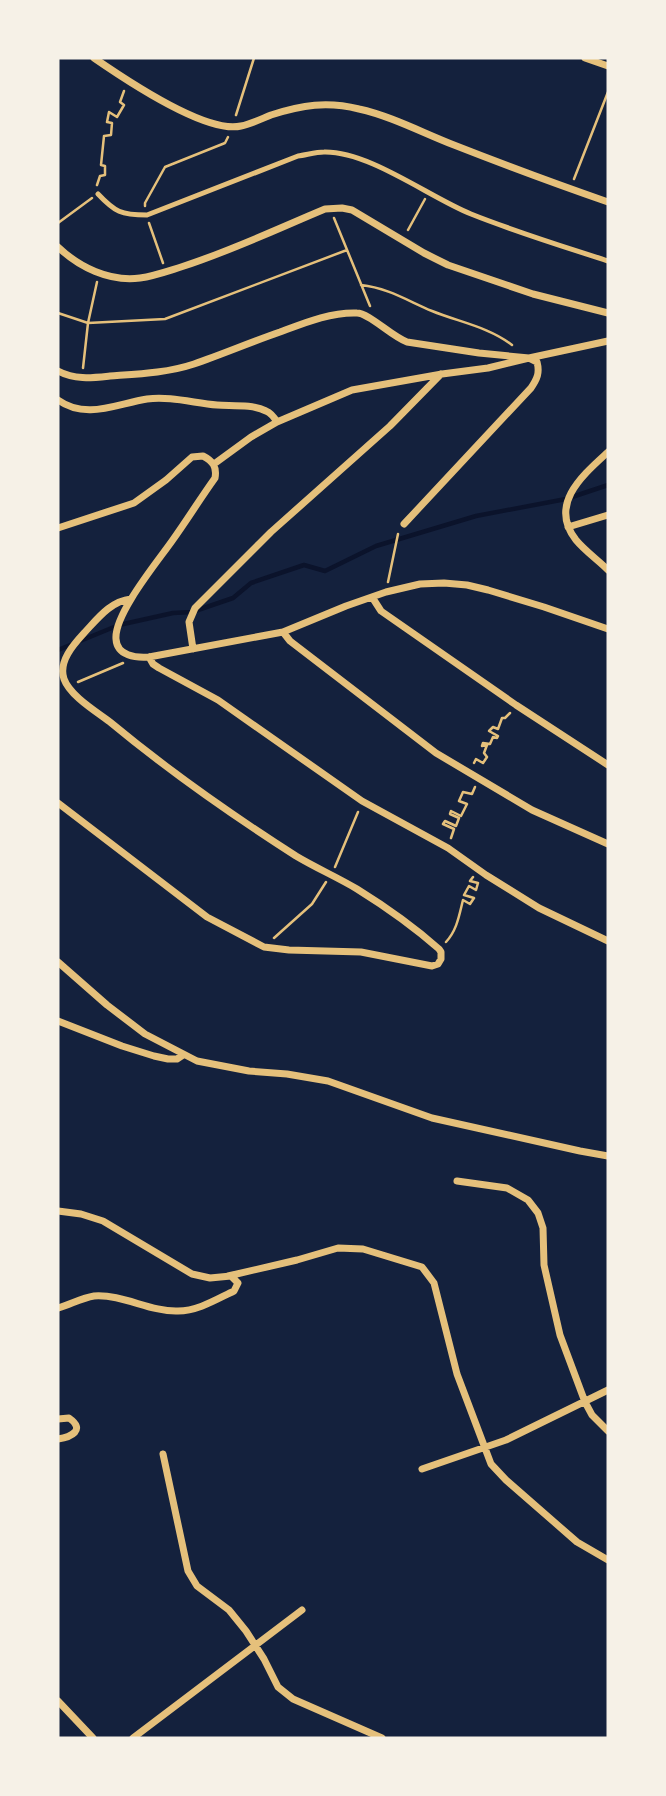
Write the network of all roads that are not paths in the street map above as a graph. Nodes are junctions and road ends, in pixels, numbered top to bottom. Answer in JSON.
{"nodes":[{"id":1,"x":94,"y":58,"type":"edge"},
{"id":2,"x":585,"y":58,"type":"edge"},
{"id":3,"x":608,"y":66,"type":"edge"},
{"id":4,"x":98,"y":194,"type":"road end"},
{"id":5,"x":608,"y":202,"type":"edge"},
{"id":6,"x":58,"y":247,"type":"edge"},
{"id":7,"x":608,"y":261,"type":"edge"},
{"id":8,"x":608,"y":313,"type":"edge"},
{"id":9,"x":608,"y":341,"type":"edge"},
{"id":10,"x":529,"y":358,"type":"junction"},
{"id":11,"x":58,"y":372,"type":"edge"},
{"id":12,"x":442,"y":374,"type":"junction"},
{"id":13,"x":58,"y":400,"type":"edge"},
{"id":14,"x":277,"y":422,"type":"junction"},
{"id":15,"x":608,"y":452,"type":"edge"},
{"id":16,"x":214,"y":464,"type":"junction"},
{"id":17,"x":608,"y":515,"type":"edge"},
{"id":18,"x":404,"y":524,"type":"dead end"},
{"id":19,"x":568,"y":527,"type":"junction"},
{"id":20,"x":58,"y":528,"type":"edge"},
{"id":21,"x":608,"y":570,"type":"edge"},
{"id":22,"x":372,"y":597,"type":"junction"},
{"id":23,"x":131,"y":599,"type":"junction"},
{"id":24,"x":608,"y":629,"type":"edge"},
{"id":25,"x":283,"y":632,"type":"junction"},
{"id":26,"x":193,"y":649,"type":"junction"},
{"id":27,"x":149,"y":657,"type":"junction"},
{"id":28,"x":608,"y":765,"type":"edge"},
{"id":29,"x":58,"y":803,"type":"edge"},
{"id":30,"x":608,"y":844,"type":"edge"},
{"id":31,"x":608,"y":941,"type":"edge"},
{"id":32,"x":58,"y":962,"type":"edge"},
{"id":33,"x":58,"y":1021,"type":"edge"},
{"id":34,"x":183,"y":1055,"type":"junction"},
{"id":35,"x":608,"y":1156,"type":"edge"},
{"id":36,"x":457,"y":1181,"type":"dead end"},
{"id":37,"x":58,"y":1211,"type":"edge"},
{"id":38,"x":228,"y":1276,"type":"junction"},
{"id":39,"x":58,"y":1307,"type":"edge"},
{"id":40,"x":608,"y":1390,"type":"edge"},
{"id":41,"x":585,"y":1402,"type":"junction"},
{"id":42,"x":58,"y":1419,"type":"edge"},
{"id":43,"x":608,"y":1431,"type":"edge"},
{"id":44,"x":58,"y":1439,"type":"edge"},
{"id":45,"x":485,"y":1447,"type":"junction"},
{"id":46,"x":163,"y":1454,"type":"dead end"},
{"id":47,"x":422,"y":1469,"type":"dead end"},
{"id":48,"x":608,"y":1560,"type":"edge"},
{"id":49,"x":302,"y":1610,"type":"dead end"},
{"id":50,"x":255,"y":1645,"type":"junction"},
{"id":51,"x":58,"y":1701,"type":"edge"},
{"id":52,"x":93,"y":1738,"type":"edge"},
{"id":53,"x":133,"y":1738,"type":"edge"},
{"id":54,"x":382,"y":1738,"type":"edge"}],
"edges":[{"from":1,"to":5,"type":"street"},
{"from":2,"to":3,"type":"street"},
{"from":4,"to":7,"type":"street"},
{"from":6,"to":8,"type":"street"},
{"from":9,"to":10,"type":"street"},
{"from":10,"to":11,"type":"street"},
{"from":10,"to":12,"type":"street"},
{"from":10,"to":18,"type":"street"},
{"from":12,"to":14,"type":"street"},
{"from":12,"to":26,"type":"street"},
{"from":13,"to":14,"type":"street"},
{"from":14,"to":16,"type":"street"},
{"from":15,"to":19,"type":"street"},
{"from":16,"to":20,"type":"street"},
{"from":16,"to":23,"type":"street"},
{"from":17,"to":19,"type":"street"},
{"from":19,"to":21,"type":"street"},
{"from":22,"to":24,"type":"street"},
{"from":22,"to":25,"type":"street"},
{"from":22,"to":28,"type":"street"},
{"from":23,"to":27,"type":"street"},
{"from":23,"to":29,"type":"street"},
{"from":25,"to":26,"type":"street"},
{"from":25,"to":30,"type":"street"},
{"from":26,"to":27,"type":"street"},
{"from":27,"to":31,"type":"street"},
{"from":32,"to":34,"type":"street"},
{"from":33,"to":34,"type":"street"},
{"from":34,"to":35,"type":"street"},
{"from":36,"to":41,"type":"street"},
{"from":37,"to":38,"type":"street"},
{"from":38,"to":39,"type":"street"},
{"from":38,"to":45,"type":"street"},
{"from":40,"to":41,"type":"street"},
{"from":41,"to":43,"type":"street"},
{"from":41,"to":45,"type":"street"},
{"from":42,"to":44,"type":"street"},
{"from":45,"to":47,"type":"street"},
{"from":45,"to":48,"type":"street"},
{"from":46,"to":50,"type":"street"},
{"from":49,"to":50,"type":"street"},
{"from":50,"to":53,"type":"street"},
{"from":50,"to":54,"type":"street"},
{"from":51,"to":52,"type":"street"}]}
